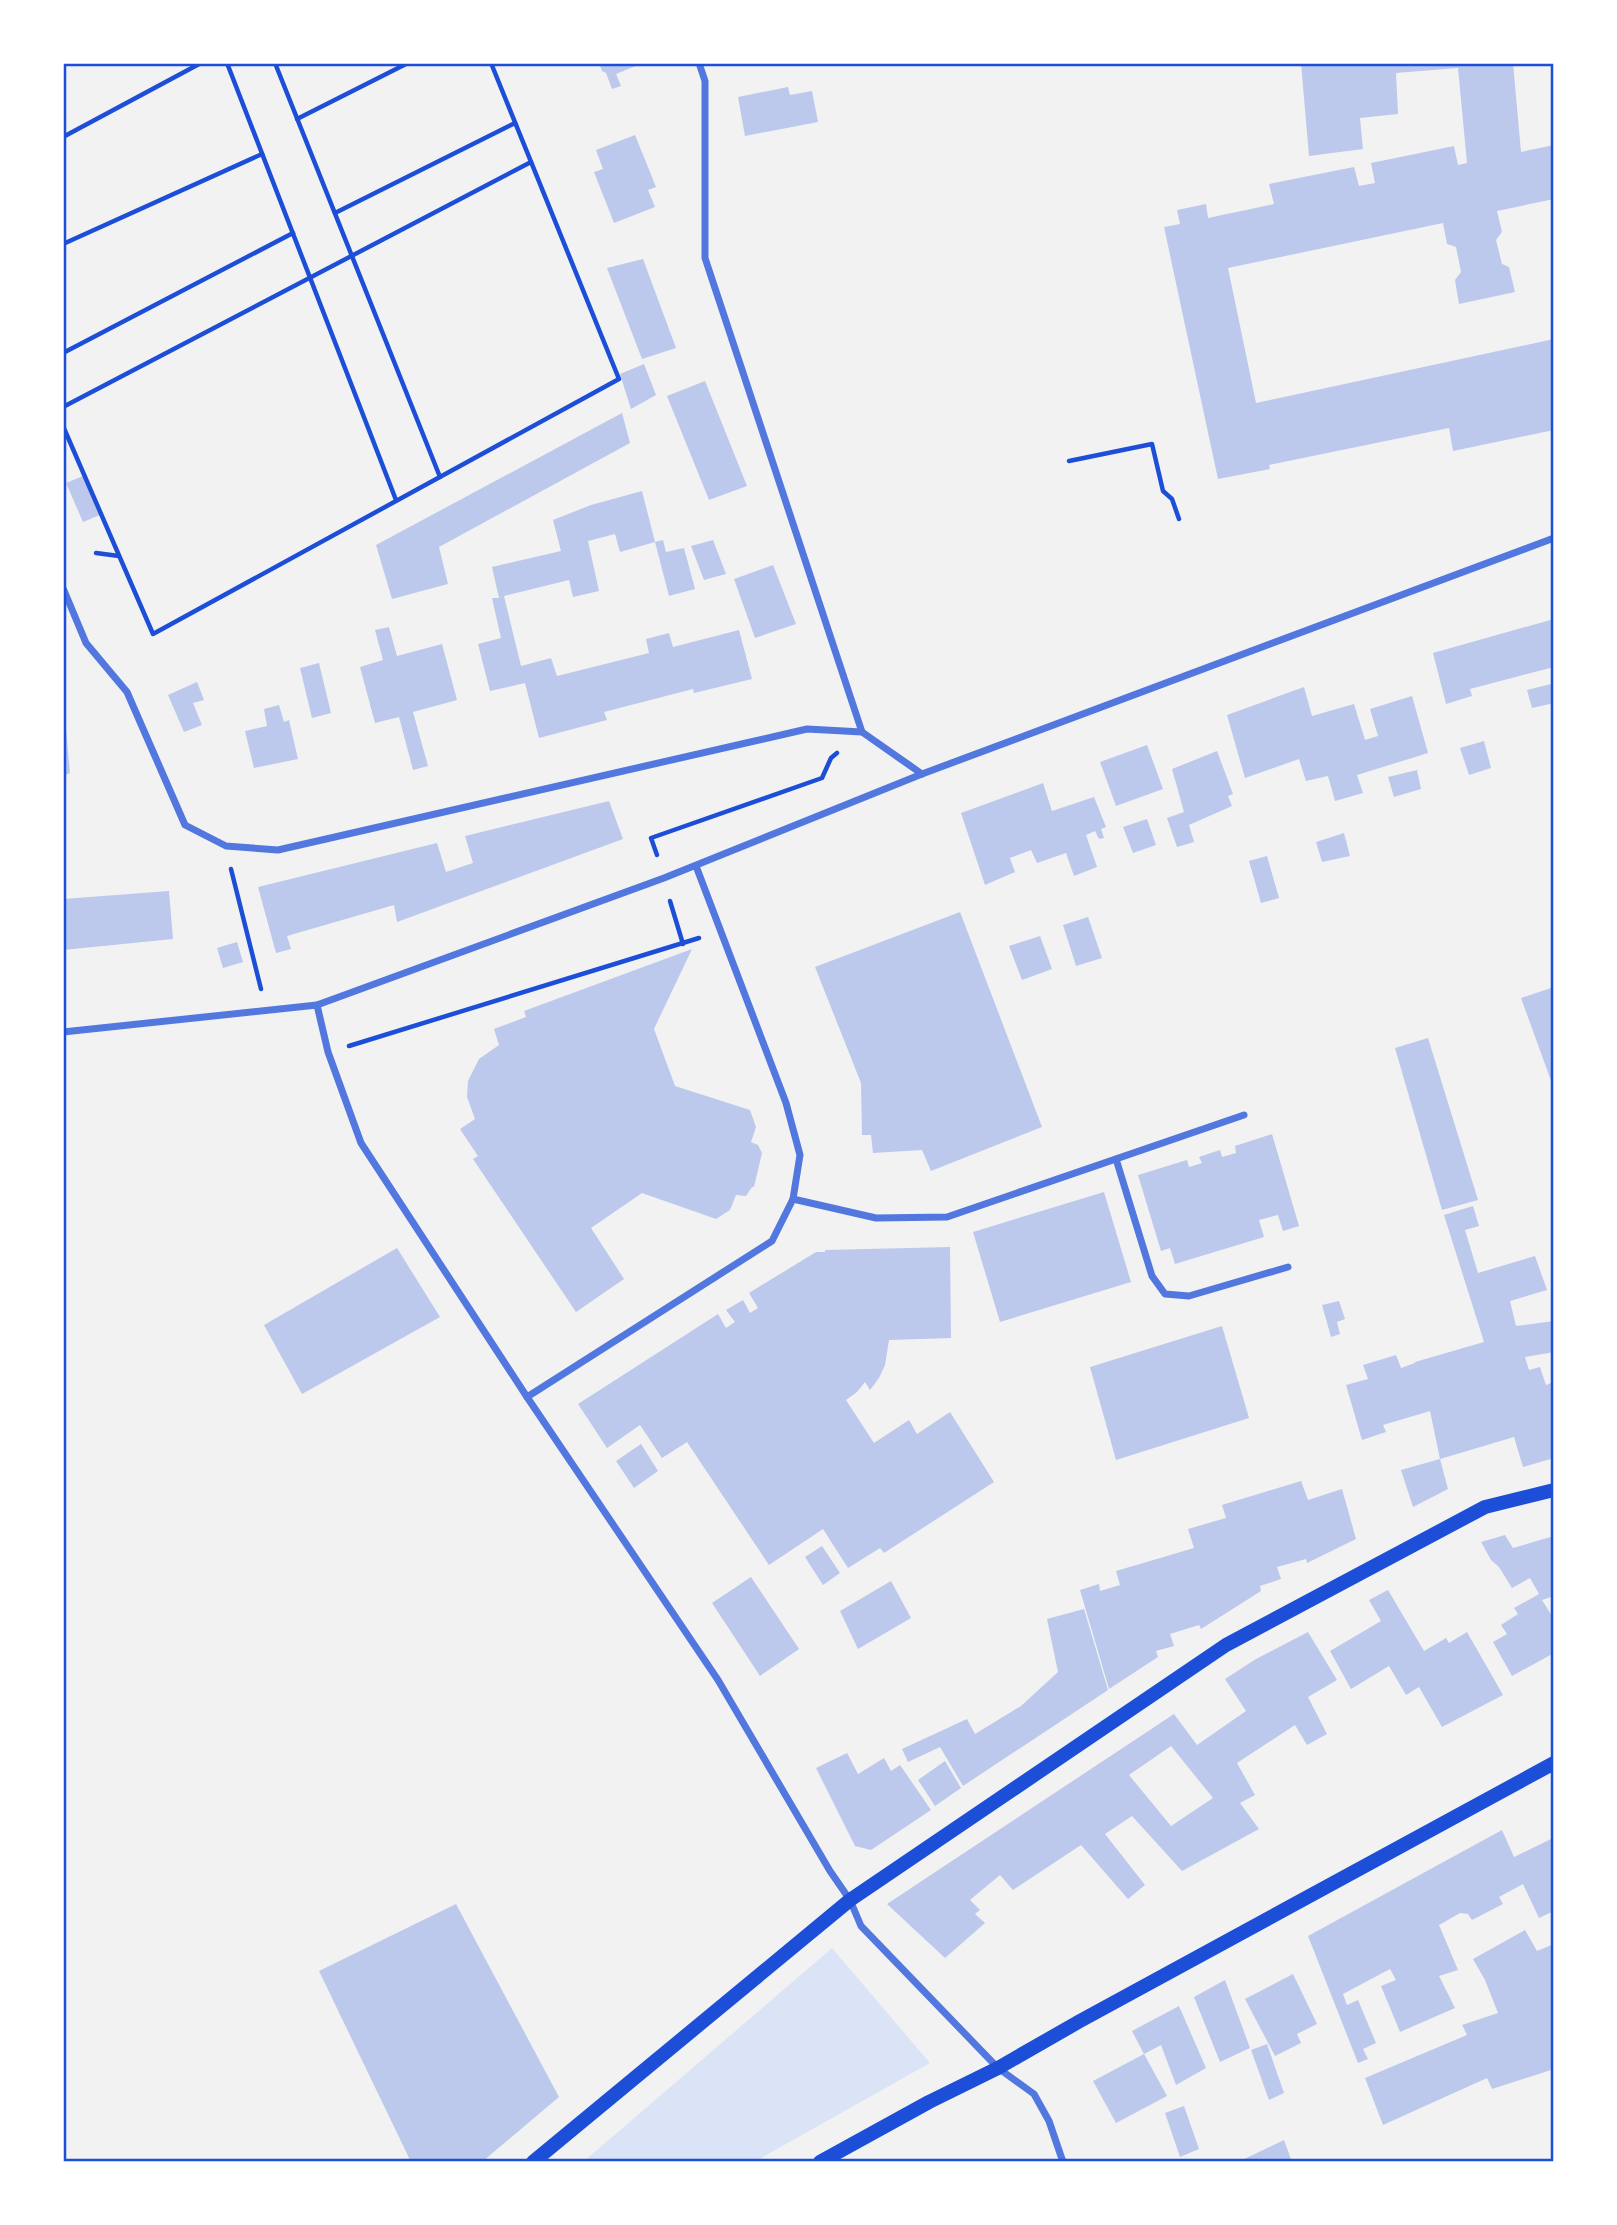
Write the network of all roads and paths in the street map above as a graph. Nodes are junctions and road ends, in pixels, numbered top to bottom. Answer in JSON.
{"nodes":[{"id":1,"x":201,"y":63,"type":"edge"},
{"id":2,"x":227,"y":63,"type":"edge"},
{"id":3,"x":275,"y":63,"type":"edge"},
{"id":4,"x":408,"y":63,"type":"edge"},
{"id":5,"x":491,"y":63,"type":"edge"},
{"id":6,"x":699,"y":63,"type":"edge"},
{"id":7,"x":297,"y":119,"type":"junction"},
{"id":8,"x":515,"y":123,"type":"junction"},
{"id":9,"x":63,"y":137,"type":"edge"},
{"id":10,"x":262,"y":154,"type":"junction"},
{"id":11,"x":531,"y":162,"type":"junction"},
{"id":12,"x":335,"y":213,"type":"junction"},
{"id":13,"x":293,"y":233,"type":"junction"},
{"id":14,"x":63,"y":244,"type":"edge"},
{"id":15,"x":351,"y":255,"type":"junction"},
{"id":16,"x":310,"y":277,"type":"junction"},
{"id":17,"x":63,"y":354,"type":"edge"},
{"id":18,"x":63,"y":407,"type":"edge"},
{"id":19,"x":63,"y":426,"type":"edge"},
{"id":20,"x":1069,"y":461,"type":"dead end"},
{"id":21,"x":440,"y":477,"type":"junction"},
{"id":22,"x":396,"y":500,"type":"junction"},
{"id":23,"x":1179,"y":519,"type":"dead end"},
{"id":24,"x":1554,"y":538,"type":"edge"},
{"id":25,"x":96,"y":553,"type":"dead end"},
{"id":26,"x":120,"y":556,"type":"junction"},
{"id":27,"x":63,"y":588,"type":"edge"},
{"id":28,"x":862,"y":732,"type":"junction"},
{"id":29,"x":922,"y":774,"type":"junction"},
{"id":30,"x":226,"y":846,"type":"junction"},
{"id":31,"x":696,"y":866,"type":"junction"},
{"id":32,"x":683,"y":944,"type":"dead end"},
{"id":33,"x":317,"y":1005,"type":"junction"},
{"id":34,"x":267,"y":1011,"type":"junction"},
{"id":35,"x":63,"y":1032,"type":"edge"},
{"id":36,"x":328,"y":1052,"type":"junction"},
{"id":37,"x":1244,"y":1115,"type":"dead end"},
{"id":38,"x":1116,"y":1159,"type":"junction"},
{"id":39,"x":793,"y":1199,"type":"junction"},
{"id":40,"x":1288,"y":1267,"type":"dead end"},
{"id":41,"x":527,"y":1397,"type":"junction"},
{"id":42,"x":1554,"y":1490,"type":"edge"},
{"id":43,"x":1554,"y":1763,"type":"edge"},
{"id":44,"x":850,"y":1900,"type":"junction"},
{"id":45,"x":999,"y":2068,"type":"junction"},
{"id":46,"x":533,"y":2162,"type":"edge"},
{"id":47,"x":820,"y":2162,"type":"edge"},
{"id":48,"x":1063,"y":2162,"type":"edge"}],
"edges":[{"from":1,"to":9,"type":"path"},
{"from":2,"to":10,"type":"path"},
{"from":3,"to":7,"type":"path"},
{"from":4,"to":7,"type":"path"},
{"from":5,"to":8,"type":"path"},
{"from":6,"to":28,"type":"street"},
{"from":7,"to":12,"type":"path"},
{"from":8,"to":11,"type":"path"},
{"from":8,"to":12,"type":"path"},
{"from":10,"to":13,"type":"path"},
{"from":10,"to":14,"type":"path"},
{"from":11,"to":15,"type":"path"},
{"from":11,"to":21,"type":"path"},
{"from":12,"to":15,"type":"path"},
{"from":13,"to":16,"type":"path"},
{"from":13,"to":17,"type":"path"},
{"from":15,"to":16,"type":"path"},
{"from":15,"to":21,"type":"path"},
{"from":16,"to":18,"type":"path"},
{"from":16,"to":22,"type":"path"},
{"from":19,"to":26,"type":"path"},
{"from":20,"to":23,"type":"path"},
{"from":21,"to":22,"type":"path"},
{"from":22,"to":26,"type":"path"},
{"from":24,"to":29,"type":"street"},
{"from":25,"to":26,"type":"path"},
{"from":27,"to":30,"type":"street"},
{"from":28,"to":29,"type":"street"},
{"from":28,"to":30,"type":"street"},
{"from":29,"to":31,"type":"street"},
{"from":30,"to":34,"type":"path"},
{"from":31,"to":33,"type":"street"},
{"from":31,"to":39,"type":"street"},
{"from":32,"to":36,"type":"path"},
{"from":33,"to":34,"type":"street"},
{"from":33,"to":36,"type":"street"},
{"from":34,"to":35,"type":"street"},
{"from":36,"to":41,"type":"street"},
{"from":37,"to":38,"type":"street"},
{"from":38,"to":39,"type":"street"},
{"from":38,"to":40,"type":"street"},
{"from":39,"to":41,"type":"street"},
{"from":41,"to":44,"type":"street"},
{"from":42,"to":44,"type":"main road"},
{"from":43,"to":45,"type":"main road"},
{"from":44,"to":45,"type":"street"},
{"from":44,"to":46,"type":"main road"},
{"from":45,"to":47,"type":"main road"},
{"from":45,"to":48,"type":"street"}]}
